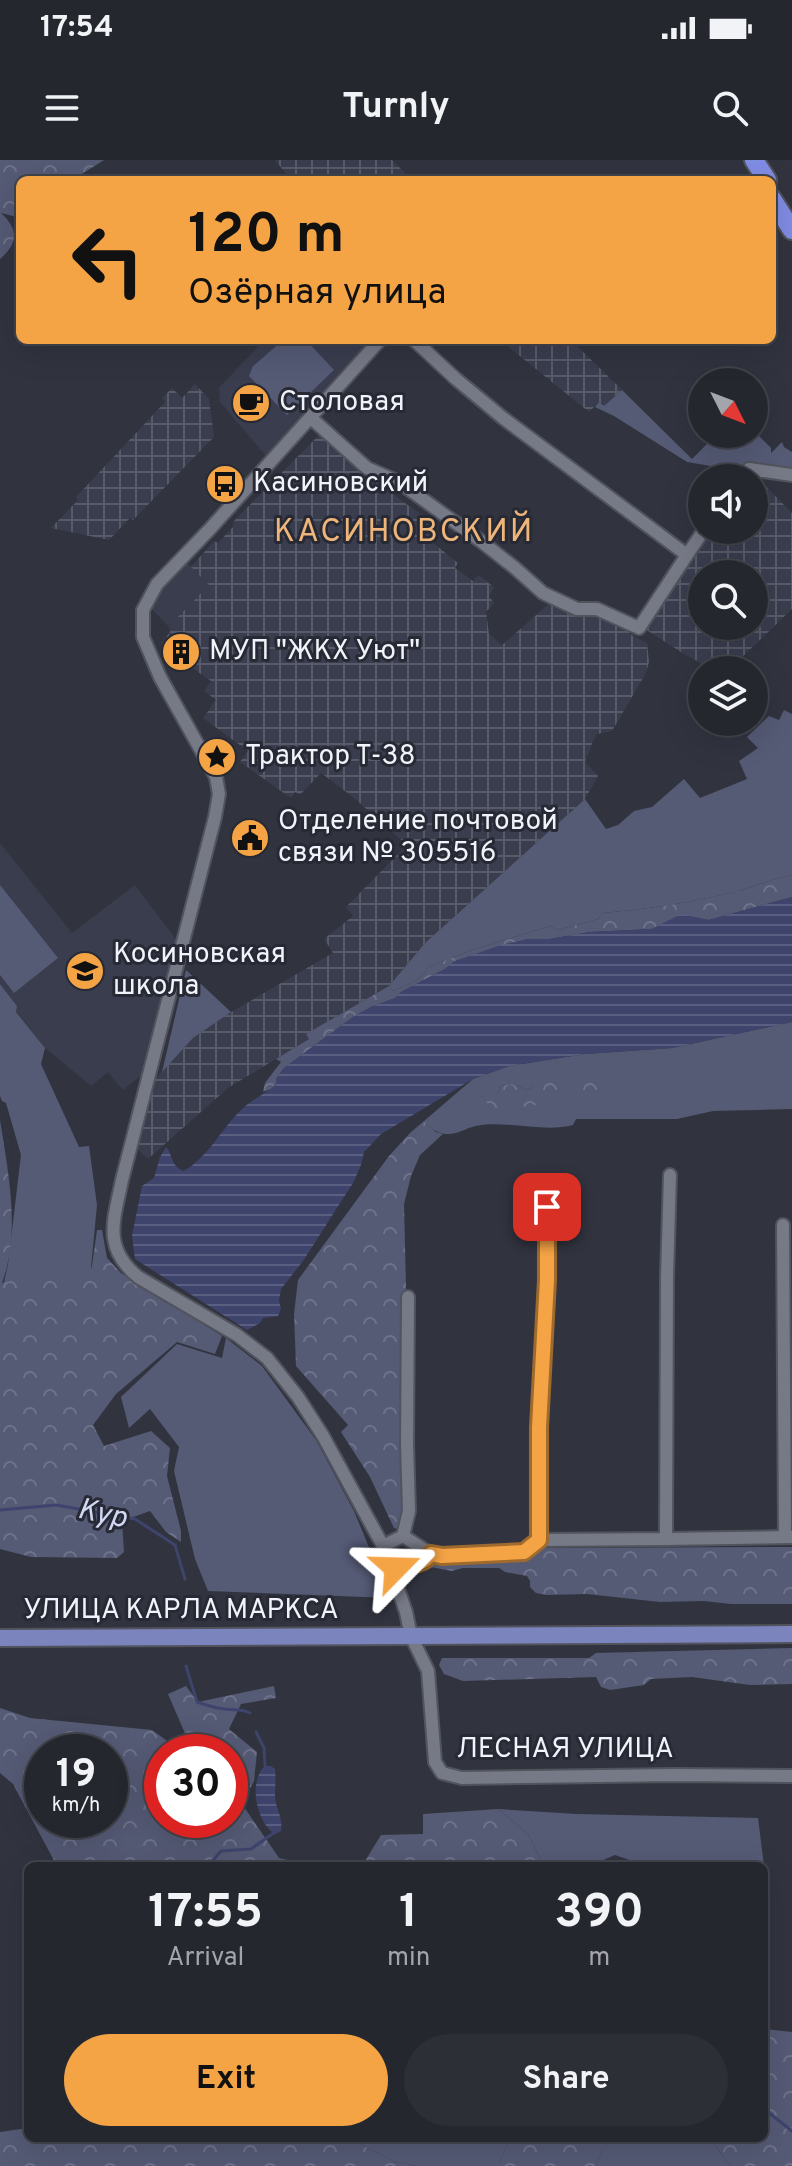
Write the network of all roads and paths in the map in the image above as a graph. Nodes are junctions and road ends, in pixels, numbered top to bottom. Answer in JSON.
{"nodes":[{"id":1,"x":776,"y":194,"type":"edge"},
{"id":2,"x":776,"y":205,"type":"edge"},
{"id":3,"x":792,"y":216,"type":"edge"},
{"id":4,"x":792,"y":230,"type":"edge"},
{"id":5,"x":376,"y":344,"type":"edge"},
{"id":6,"x":418,"y":344,"type":"edge"},
{"id":7,"x":311,"y":418,"type":"junction"},
{"id":8,"x":768,"y":472,"type":"edge"},
{"id":9,"x":792,"y":475,"type":"edge"},
{"id":10,"x":694,"y":544,"type":"edge"},
{"id":11,"x":687,"y":555,"type":"junction"},
{"id":12,"x":670,"y":1175,"type":"dead end"},
{"id":13,"x":547,"y":1207,"type":"dead end"},
{"id":14,"x":783,"y":1225,"type":"dead end"},
{"id":15,"x":408,"y":1297,"type":"dead end"},
{"id":16,"x":403,"y":1536,"type":"junction"},
{"id":17,"x":789,"y":1537,"type":"edge"},
{"id":18,"x":666,"y":1539,"type":"junction"},
{"id":19,"x":539,"y":1540,"type":"junction"},
{"id":20,"x":383,"y":1546,"type":"junction"},
{"id":21,"x":431,"y":1554,"type":"junction"},
{"id":22,"x":392,"y":1569,"type":"junction"},
{"id":23,"x":792,"y":1634,"type":"edge"},
{"id":24,"x":411,"y":1636,"type":"junction"},
{"id":25,"x":0,"y":1638,"type":"edge"},
{"id":26,"x":792,"y":1776,"type":"edge"}],
"edges":[{"from":1,"to":3,"type":"highway"},
{"from":2,"to":4,"type":"highway"},
{"from":5,"to":7,"type":"street"},
{"from":6,"to":11,"type":"street"},
{"from":7,"to":11,"type":"street"},
{"from":7,"to":20,"type":"street"},
{"from":8,"to":9,"type":"street"},
{"from":10,"to":11,"type":"street"},
{"from":12,"to":18,"type":"street"},
{"from":13,"to":19,"type":"street"},
{"from":14,"to":17,"type":"street"},
{"from":15,"to":16,"type":"street"},
{"from":16,"to":20,"type":"street"},
{"from":16,"to":21,"type":"street"},
{"from":17,"to":18,"type":"street"},
{"from":18,"to":19,"type":"street"},
{"from":19,"to":21,"type":"street"},
{"from":20,"to":22,"type":"street"},
{"from":21,"to":22,"type":"street"},
{"from":22,"to":24,"type":"street"},
{"from":23,"to":24,"type":"main road","name":"УЛИЦА КАРЛА МАРКСА"},
{"from":24,"to":25,"type":"main road","name":"УЛИЦА КАРЛА МАРКСА"},
{"from":24,"to":26,"type":"street","name":"ЛЕСНАЯ УЛИЦА"}]}
